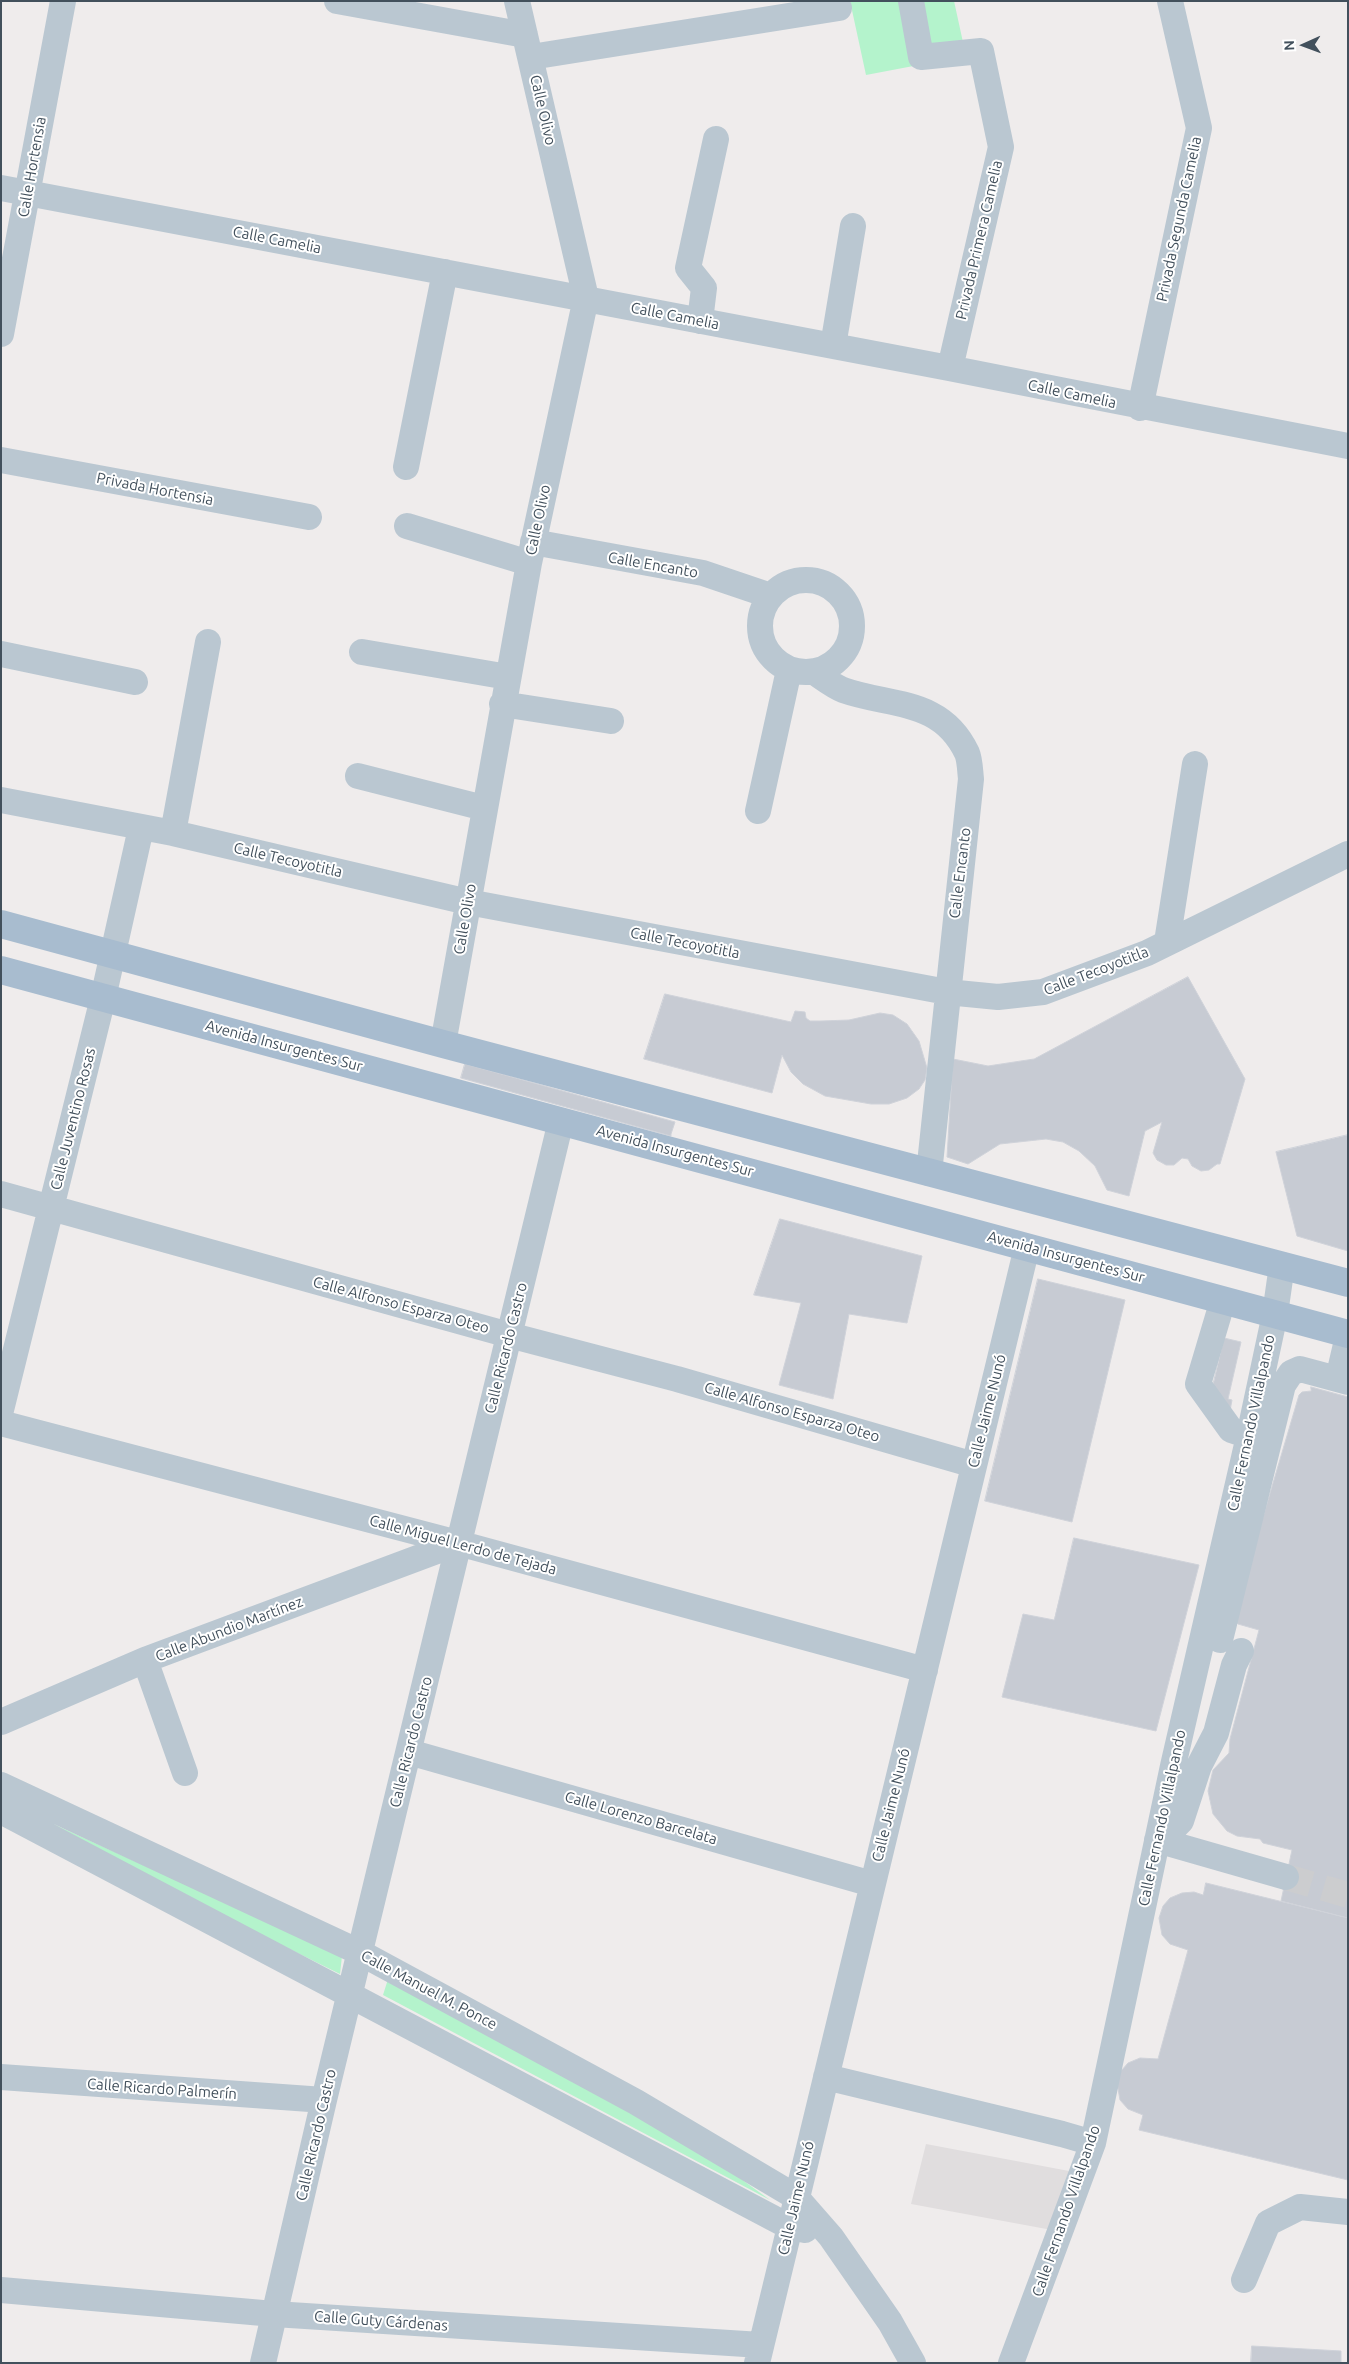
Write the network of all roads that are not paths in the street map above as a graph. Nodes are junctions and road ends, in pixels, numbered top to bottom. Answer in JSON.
{"nodes":[{"id":1,"x":63,"y":1,"type":"edge"},
{"id":2,"x":337,"y":1,"type":"edge"},
{"id":3,"x":517,"y":1,"type":"edge"},
{"id":4,"x":911,"y":1,"type":"edge"},
{"id":5,"x":1170,"y":1,"type":"edge"},
{"id":6,"x":839,"y":8,"type":"dead end"},
{"id":7,"x":528,"y":46,"type":"junction"},
{"id":8,"x":716,"y":139,"type":"dead end"},
{"id":9,"x":1,"y":188,"type":"edge"},
{"id":10,"x":27,"y":192,"type":"junction"},
{"id":11,"x":853,"y":226,"type":"dead end"},
{"id":12,"x":445,"y":272,"type":"junction"},
{"id":13,"x":586,"y":298,"type":"junction"},
{"id":14,"x":700,"y":321,"type":"junction"},
{"id":15,"x":1,"y":334,"type":"edge"},
{"id":16,"x":832,"y":346,"type":"junction"},
{"id":17,"x":950,"y":368,"type":"junction"},
{"id":18,"x":1140,"y":408,"type":"junction"},
{"id":19,"x":1348,"y":446,"type":"edge"},
{"id":20,"x":1,"y":460,"type":"edge"},
{"id":21,"x":406,"y":467,"type":"dead end"},
{"id":22,"x":309,"y":518,"type":"dead end"},
{"id":23,"x":407,"y":526,"type":"dead end"},
{"id":24,"x":531,"y":552,"type":"junction"},
{"id":25,"x":771,"y":596,"type":"junction"},
{"id":26,"x":208,"y":642,"type":"dead end"},
{"id":27,"x":362,"y":652,"type":"dead end"},
{"id":28,"x":1,"y":654,"type":"edge"},
{"id":29,"x":801,"y":671,"type":"junction"},
{"id":30,"x":508,"y":677,"type":"junction"},
{"id":31,"x":135,"y":682,"type":"dead end"},
{"id":32,"x":502,"y":704,"type":"junction"},
{"id":33,"x":611,"y":720,"type":"dead end"},
{"id":34,"x":1195,"y":764,"type":"dead end"},
{"id":35,"x":358,"y":776,"type":"dead end"},
{"id":36,"x":1,"y":800,"type":"edge"},
{"id":37,"x":484,"y":808,"type":"junction"},
{"id":38,"x":758,"y":810,"type":"dead end"},
{"id":39,"x":141,"y":828,"type":"junction"},
{"id":40,"x":173,"y":833,"type":"junction"},
{"id":41,"x":1348,"y":854,"type":"edge"},
{"id":42,"x":468,"y":902,"type":"junction"},
{"id":43,"x":1,"y":924,"type":"edge"},
{"id":44,"x":1168,"y":942,"type":"junction"},
{"id":45,"x":112,"y":954,"type":"junction"},
{"id":46,"x":1,"y":970,"type":"edge"},
{"id":47,"x":947,"y":992,"type":"junction"},
{"id":48,"x":102,"y":998,"type":"junction"},
{"id":49,"x":443,"y":1044,"type":"junction"},
{"id":50,"x":561,"y":1121,"type":"junction"},
{"id":51,"x":929,"y":1173,"type":"junction"},
{"id":52,"x":1,"y":1194,"type":"edge"},
{"id":53,"x":52,"y":1209,"type":"junction"},
{"id":54,"x":1027,"y":1247,"type":"junction"},
{"id":55,"x":1282,"y":1265,"type":"junction"},
{"id":56,"x":1348,"y":1283,"type":"edge"},
{"id":57,"x":1224,"y":1300,"type":"junction"},
{"id":58,"x":1275,"y":1314,"type":"junction"},
{"id":59,"x":509,"y":1335,"type":"junction"},
{"id":60,"x":1348,"y":1335,"type":"edge"},
{"id":61,"x":1343,"y":1380,"type":"edge"},
{"id":62,"x":1,"y":1410,"type":"edge"},
{"id":63,"x":1,"y":1422,"type":"edge"},
{"id":64,"x":1249,"y":1436,"type":"junction"},
{"id":65,"x":974,"y":1466,"type":"junction"},
{"id":66,"x":458,"y":1543,"type":"junction"},
{"id":67,"x":1241,"y":1651,"type":"dead end"},
{"id":68,"x":145,"y":1660,"type":"junction"},
{"id":69,"x":924,"y":1670,"type":"junction"},
{"id":70,"x":1,"y":1722,"type":"edge"},
{"id":71,"x":409,"y":1752,"type":"junction"},
{"id":72,"x":185,"y":1773,"type":"dead end"},
{"id":73,"x":1,"y":1785,"type":"edge"},
{"id":74,"x":1,"y":1811,"type":"edge"},
{"id":75,"x":1166,"y":1837,"type":"junction"},
{"id":76,"x":1286,"y":1877,"type":"tunnel mouth"},
{"id":77,"x":872,"y":1884,"type":"junction"},
{"id":78,"x":359,"y":1952,"type":"junction"},
{"id":79,"x":349,"y":1996,"type":"junction"},
{"id":80,"x":826,"y":2077,"type":"junction"},
{"id":81,"x":1,"y":2078,"type":"edge"},
{"id":82,"x":324,"y":2100,"type":"junction"},
{"id":83,"x":1092,"y":2143,"type":"junction"},
{"id":84,"x":796,"y":2197,"type":"junction"},
{"id":85,"x":1348,"y":2212,"type":"edge"},
{"id":86,"x":790,"y":2226,"type":"junction"},
{"id":87,"x":831,"y":2237,"type":"junction"},
{"id":88,"x":1244,"y":2280,"type":"dead end"},
{"id":89,"x":1,"y":2290,"type":"edge"},
{"id":90,"x":274,"y":2314,"type":"junction"},
{"id":91,"x":759,"y":2354,"type":"edge"},
{"id":92,"x":263,"y":2363,"type":"edge"},
{"id":93,"x":913,"y":2363,"type":"edge"},
{"id":94,"x":1011,"y":2363,"type":"edge"}],
"edges":[{"from":1,"to":10,"type":"street","name":"Calle Hortensia"},
{"from":2,"to":7,"type":"street"},
{"from":3,"to":7,"type":"street","name":"Calle Olivo"},
{"from":4,"to":17,"type":"street","name":"Privada Primera Camelia"},
{"from":5,"to":18,"type":"street","name":"Privada Segunda Camelia"},
{"from":6,"to":7,"type":"street"},
{"from":7,"to":13,"type":"street","name":"Calle Olivo"},
{"from":8,"to":14,"type":"street"},
{"from":9,"to":10,"type":"street","name":"Calle Camelia"},
{"from":10,"to":12,"type":"street","name":"Calle Camelia"},
{"from":10,"to":15,"type":"street","name":"Calle Hortensia"},
{"from":11,"to":16,"type":"street"},
{"from":12,"to":13,"type":"street","name":"Calle Camelia"},
{"from":12,"to":21,"type":"street"},
{"from":13,"to":14,"type":"street","name":"Calle Camelia"},
{"from":13,"to":24,"type":"street","name":"Calle Olivo"},
{"from":14,"to":16,"type":"street","name":"Calle Camelia"},
{"from":16,"to":17,"type":"street","name":"Calle Camelia"},
{"from":17,"to":18,"type":"street","name":"Calle Camelia"},
{"from":18,"to":19,"type":"street","name":"Calle Camelia"},
{"from":20,"to":22,"type":"street","name":"Privada Hortensia"},
{"from":23,"to":24,"type":"street","name":"Calle Encanto"},
{"from":24,"to":25,"type":"street","name":"Calle Encanto"},
{"from":24,"to":30,"type":"street","name":"Calle Olivo"},
{"from":25,"to":29,"type":"street"},
{"from":25,"to":29,"type":"street"},
{"from":26,"to":40,"type":"street"},
{"from":27,"to":30,"type":"street"},
{"from":28,"to":31,"type":"street"},
{"from":29,"to":38,"type":"street"},
{"from":29,"to":47,"type":"street","name":"Calle Encanto"},
{"from":30,"to":32,"type":"street","name":"Calle Olivo"},
{"from":32,"to":33,"type":"street"},
{"from":32,"to":37,"type":"street","name":"Calle Olivo"},
{"from":34,"to":44,"type":"street"},
{"from":35,"to":37,"type":"street"},
{"from":36,"to":39,"type":"street","name":"Calle Tecoyotitla"},
{"from":37,"to":42,"type":"street","name":"Calle Olivo"},
{"from":39,"to":40,"type":"street","name":"Calle Tecoyotitla"},
{"from":39,"to":45,"type":"street","name":"Calle Juventino Rosas"},
{"from":40,"to":42,"type":"street","name":"Calle Tecoyotitla"},
{"from":41,"to":44,"type":"street","name":"Calle Tecoyotitla"},
{"from":42,"to":47,"type":"street","name":"Calle Tecoyotitla"},
{"from":42,"to":49,"type":"street","name":"Calle Olivo"},
{"from":43,"to":45,"type":"main road"},
{"from":44,"to":47,"type":"street","name":"Calle Tecoyotitla"},
{"from":45,"to":48,"type":"street","name":"Calle Juventino Rosas"},
{"from":45,"to":49,"type":"main road"},
{"from":46,"to":48,"type":"main road","name":"Avenida Insurgentes Sur"},
{"from":47,"to":51,"type":"street","name":"Calle Encanto"},
{"from":48,"to":50,"type":"main road","name":"Avenida Insurgentes Sur"},
{"from":48,"to":53,"type":"street","name":"Calle Juventino Rosas"},
{"from":49,"to":51,"type":"main road"},
{"from":50,"to":54,"type":"main road","name":"Avenida Insurgentes Sur"},
{"from":50,"to":59,"type":"street","name":"Calle Ricardo Castro"},
{"from":51,"to":55,"type":"main road"},
{"from":52,"to":53,"type":"street","name":"Calle Alfonso Esparza Oteo"},
{"from":53,"to":59,"type":"street","name":"Calle Alfonso Esparza Oteo"},
{"from":53,"to":62,"type":"street","name":"Calle Juventino Rosas"},
{"from":54,"to":57,"type":"main road","name":"Avenida Insurgentes Sur"},
{"from":54,"to":65,"type":"street","name":"Calle Jaime Nunó"},
{"from":55,"to":56,"type":"main road"},
{"from":55,"to":58,"type":"street","name":"Calle Fernando Villalpando"},
{"from":57,"to":58,"type":"main road","name":"Avenida Insurgentes Sur"},
{"from":57,"to":64,"type":"street"},
{"from":58,"to":60,"type":"main road","name":"Avenida Insurgentes Sur"},
{"from":58,"to":64,"type":"street","name":"Calle Fernando Villalpando"},
{"from":59,"to":65,"type":"street","name":"Calle Alfonso Esparza Oteo"},
{"from":59,"to":66,"type":"street","name":"Calle Ricardo Castro"},
{"from":60,"to":61,"type":"street"},
{"from":61,"to":75,"type":"street"},
{"from":63,"to":66,"type":"street","name":"Calle Miguel Lerdo de Tejada"},
{"from":64,"to":75,"type":"street","name":"Calle Fernando Villalpando"},
{"from":65,"to":69,"type":"street","name":"Calle Jaime Nunó"},
{"from":66,"to":68,"type":"street","name":"Calle Abundio Martínez"},
{"from":66,"to":69,"type":"street","name":"Calle Miguel Lerdo de Tejada"},
{"from":66,"to":71,"type":"street","name":"Calle Ricardo Castro"},
{"from":67,"to":75,"type":"street"},
{"from":68,"to":70,"type":"street","name":"Calle Abundio Martínez"},
{"from":68,"to":72,"type":"street"},
{"from":69,"to":77,"type":"street","name":"Calle Jaime Nunó"},
{"from":71,"to":77,"type":"street","name":"Calle Lorenzo Barcelata"},
{"from":71,"to":78,"type":"street","name":"Calle Ricardo Castro"},
{"from":73,"to":78,"type":"street","name":"Calle Manuel M. Ponce"},
{"from":74,"to":79,"type":"street"},
{"from":75,"to":76,"type":"street"},
{"from":75,"to":83,"type":"street","name":"Calle Fernando Villalpando"},
{"from":77,"to":80,"type":"street","name":"Calle Jaime Nunó"},
{"from":78,"to":79,"type":"street","name":"Calle Ricardo Castro"},
{"from":78,"to":84,"type":"street","name":"Calle Manuel M. Ponce"},
{"from":79,"to":82,"type":"street","name":"Calle Ricardo Castro"},
{"from":79,"to":86,"type":"street"},
{"from":80,"to":83,"type":"street"},
{"from":80,"to":84,"type":"street","name":"Calle Jaime Nunó"},
{"from":81,"to":82,"type":"street","name":"Calle Ricardo Palmerín"},
{"from":82,"to":90,"type":"street","name":"Calle Ricardo Castro"},
{"from":83,"to":94,"type":"street","name":"Calle Fernando Villalpando"},
{"from":84,"to":86,"type":"street","name":"Calle Jaime Nunó"},
{"from":84,"to":87,"type":"street","name":"Calle Manuel M. Ponce"},
{"from":85,"to":88,"type":"street"},
{"from":86,"to":87,"type":"street"},
{"from":86,"to":91,"type":"street","name":"Calle Jaime Nunó"},
{"from":87,"to":93,"type":"street","name":"Calle Manuel M. Ponce"},
{"from":89,"to":90,"type":"street","name":"Calle Guty Cárdenas"},
{"from":90,"to":91,"type":"street","name":"Calle Guty Cárdenas"},
{"from":90,"to":92,"type":"street","name":"Calle Ricardo Castro"}]}
